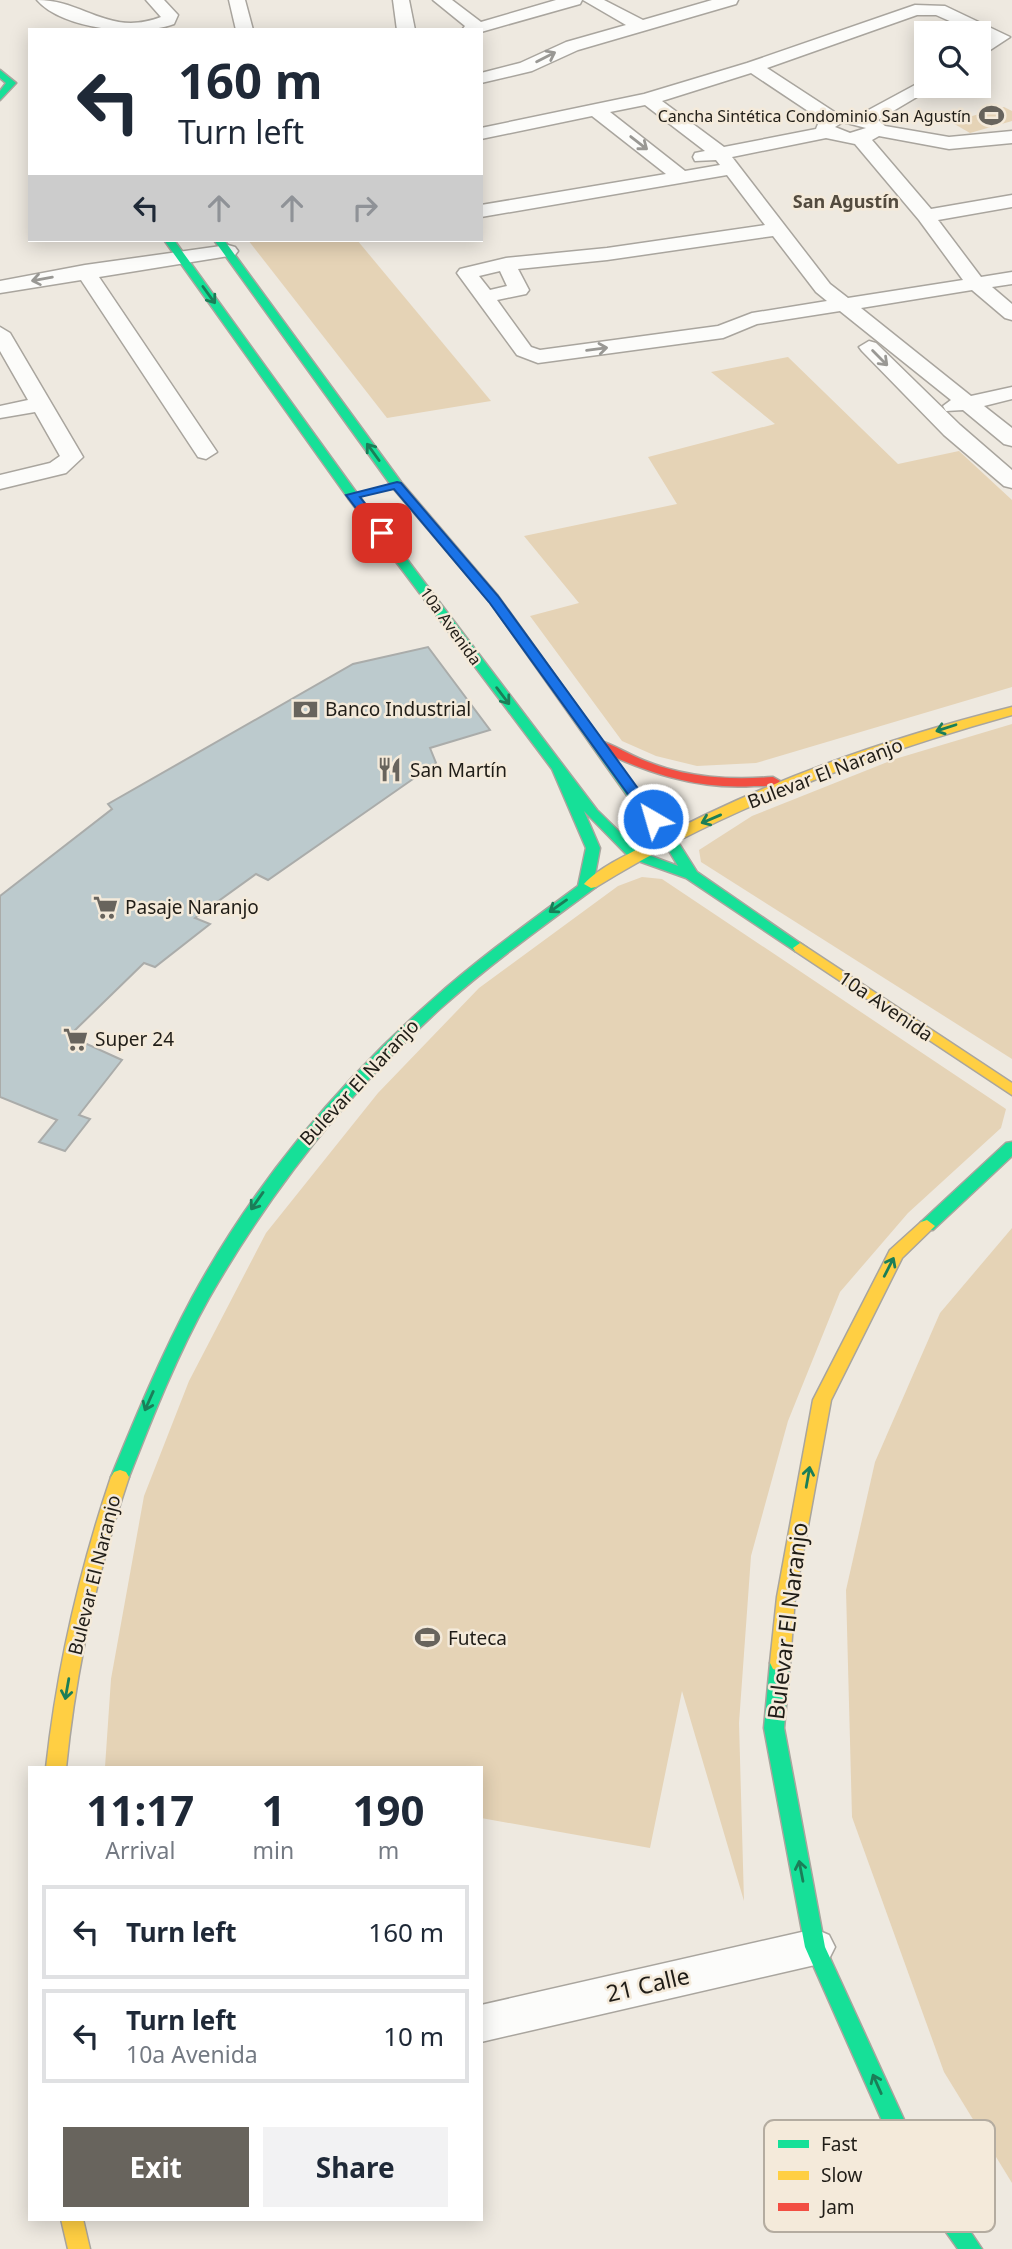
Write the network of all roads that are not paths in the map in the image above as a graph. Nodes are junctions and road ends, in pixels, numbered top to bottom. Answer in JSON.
{"nodes":[{"id":1,"x":46,"y":0,"type":"edge"},
{"id":2,"x":237,"y":0,"type":"edge"},
{"id":3,"x":401,"y":0,"type":"edge"},
{"id":4,"x":441,"y":0,"type":"edge"},
{"id":5,"x":574,"y":0,"type":"edge"},
{"id":6,"x":591,"y":0,"type":"edge"},
{"id":7,"x":730,"y":0,"type":"edge"},
{"id":8,"x":156,"y":4,"type":"edge"},
{"id":9,"x":702,"y":8,"type":"junction"},
{"id":10,"x":621,"y":15,"type":"junction"},
{"id":11,"x":960,"y":21,"type":"edge"},
{"id":12,"x":641,"y":26,"type":"junction"},
{"id":13,"x":117,"y":28,"type":"edge"},
{"id":14,"x":131,"y":28,"type":"edge"},
{"id":15,"x":244,"y":28,"type":"edge"},
{"id":16,"x":406,"y":28,"type":"edge"},
{"id":17,"x":473,"y":28,"type":"edge"},
{"id":18,"x":991,"y":33,"type":"edge"},
{"id":19,"x":991,"y":44,"type":"edge"},
{"id":20,"x":753,"y":67,"type":"junction"},
{"id":21,"x":3,"y":74,"type":"edge"},
{"id":22,"x":483,"y":78,"type":"edge"},
{"id":23,"x":28,"y":81,"type":"edge"},
{"id":24,"x":914,"y":93,"type":"edge"},
{"id":25,"x":0,"y":97,"type":"edge"},
{"id":26,"x":648,"y":99,"type":"junction"},
{"id":27,"x":0,"y":102,"type":"edge"},
{"id":28,"x":21,"y":103,"type":"dead end"},
{"id":29,"x":597,"y":111,"type":"junction"},
{"id":30,"x":831,"y":125,"type":"junction"},
{"id":31,"x":868,"y":129,"type":"junction"},
{"id":32,"x":483,"y":134,"type":"edge"},
{"id":33,"x":1012,"y":137,"type":"edge"},
{"id":34,"x":726,"y":161,"type":"junction"},
{"id":35,"x":664,"y":163,"type":"junction"},
{"id":36,"x":680,"y":176,"type":"junction"},
{"id":37,"x":1012,"y":201,"type":"edge"},
{"id":38,"x":483,"y":211,"type":"edge"},
{"id":39,"x":926,"y":216,"type":"junction"},
{"id":40,"x":780,"y":229,"type":"junction"},
{"id":41,"x":170,"y":242,"type":"edge"},
{"id":42,"x":223,"y":246,"type":"edge"},
{"id":43,"x":183,"y":259,"type":"junction"},
{"id":44,"x":506,"y":264,"type":"junction"},
{"id":45,"x":1012,"y":278,"type":"edge"},
{"id":46,"x":90,"y":279,"type":"junction"},
{"id":47,"x":975,"y":283,"type":"junction"},
{"id":48,"x":0,"y":287,"type":"edge"},
{"id":49,"x":484,"y":297,"type":"junction"},
{"id":50,"x":830,"y":299,"type":"junction"},
{"id":51,"x":0,"y":307,"type":"edge"},
{"id":52,"x":1012,"y":314,"type":"edge"},
{"id":53,"x":0,"y":333,"type":"edge"},
{"id":54,"x":1012,"y":393,"type":"edge"},
{"id":55,"x":42,"y":404,"type":"junction"},
{"id":56,"x":967,"y":404,"type":"junction"},
{"id":57,"x":934,"y":411,"type":"junction"},
{"id":58,"x":0,"y":412,"type":"edge"},
{"id":59,"x":989,"y":421,"type":"junction"},
{"id":60,"x":952,"y":430,"type":"junction"},
{"id":61,"x":1012,"y":439,"type":"edge"},
{"id":62,"x":206,"y":452,"type":"dead end"},
{"id":63,"x":1006,"y":476,"type":"edge"},
{"id":64,"x":0,"y":482,"type":"edge"},
{"id":65,"x":397,"y":485,"type":"junction"},
{"id":66,"x":352,"y":495,"type":"junction"},
{"id":67,"x":1012,"y":710,"type":"edge"},
{"id":68,"x":598,"y":744,"type":"junction"},
{"id":69,"x":558,"y":769,"type":"junction"},
{"id":70,"x":810,"y":776,"type":"junction"},
{"id":71,"x":668,"y":837,"type":"junction"},
{"id":72,"x":635,"y":855,"type":"junction"},
{"id":73,"x":691,"y":875,"type":"junction"},
{"id":74,"x":584,"y":888,"type":"junction"},
{"id":75,"x":1012,"y":1090,"type":"edge"},
{"id":76,"x":1012,"y":1147,"type":"edge"},
{"id":77,"x":56,"y":1766,"type":"edge"},
{"id":78,"x":815,"y":1947,"type":"junction"},
{"id":79,"x":483,"y":2024,"type":"edge"},
{"id":80,"x":893,"y":2120,"type":"edge"},
{"id":81,"x":72,"y":2221,"type":"edge"},
{"id":82,"x":959,"y":2232,"type":"edge"},
{"id":83,"x":79,"y":2249,"type":"edge"},
{"id":84,"x":971,"y":2249,"type":"edge"}],
"edges":[{"from":1,"to":13,"type":"street"},
{"from":2,"to":15,"type":"street"},
{"from":3,"to":16,"type":"street"},
{"from":4,"to":17,"type":"street"},
{"from":5,"to":17,"type":"street"},
{"from":6,"to":10,"type":"street"},
{"from":7,"to":9,"type":"street"},
{"from":8,"to":14,"type":"street"},
{"from":9,"to":10,"type":"street"},
{"from":9,"to":12,"type":"street"},
{"from":10,"to":12,"type":"street"},
{"from":11,"to":20,"type":"street"},
{"from":22,"to":12,"type":"street","one_way":true},
{"from":18,"to":19,"type":"street"},
{"from":20,"to":26,"type":"street"},
{"from":20,"to":30,"type":"street"},
{"from":21,"to":23,"type":"street"},
{"from":21,"to":25,"type":"street"},
{"from":24,"to":31,"type":"street"},
{"from":26,"to":29,"type":"street"},
{"from":26,"to":34,"type":"street"},
{"from":27,"to":28,"type":"street"},
{"from":29,"to":32,"type":"street"},
{"from":29,"to":35,"type":"street","one_way":true},
{"from":30,"to":31,"type":"street"},
{"from":30,"to":34,"type":"street"},
{"from":31,"to":33,"type":"street"},
{"from":31,"to":39,"type":"street"},
{"from":34,"to":35,"type":"street"},
{"from":34,"to":36,"type":"street"},
{"from":34,"to":40,"type":"street"},
{"from":35,"to":36,"type":"street"},
{"from":36,"to":38,"type":"street"},
{"from":37,"to":39,"type":"street"},
{"from":39,"to":47,"type":"street"},
{"from":40,"to":44,"type":"street"},
{"from":40,"to":50,"type":"street"},
{"from":41,"to":43,"type":"street","name":"10a Avenida"},
{"from":42,"to":43,"type":"street"},
{"from":65,"to":42,"type":"street","name":"10a Avenida","one_way":true},
{"from":43,"to":46,"type":"street"},
{"from":43,"to":66,"type":"street","name":"10a Avenida","one_way":true},
{"from":44,"to":49,"type":"street"},
{"from":44,"to":49,"type":"street"},
{"from":45,"to":47,"type":"street"},
{"from":46,"to":48,"type":"street","one_way":true},
{"from":46,"to":51,"type":"street"},
{"from":46,"to":62,"type":"street"},
{"from":47,"to":50,"type":"street"},
{"from":47,"to":52,"type":"street"},
{"from":49,"to":50,"type":"street"},
{"from":50,"to":56,"type":"street"},
{"from":50,"to":57,"type":"street","one_way":true},
{"from":53,"to":55,"type":"street"},
{"from":54,"to":56,"type":"street"},
{"from":55,"to":58,"type":"street"},
{"from":55,"to":64,"type":"street"},
{"from":56,"to":57,"type":"street"},
{"from":56,"to":59,"type":"street"},
{"from":57,"to":60,"type":"street"},
{"from":59,"to":60,"type":"street"},
{"from":59,"to":61,"type":"street"},
{"from":60,"to":63,"type":"street"},
{"from":65,"to":66,"type":"street"},
{"from":65,"to":68,"type":"street","name":"10a Avenida"},
{"from":66,"to":69,"type":"street","name":"10a Avenida","one_way":true},
{"from":67,"to":70,"type":"street","name":"Bulevar El Naranjo","one_way":true},
{"from":68,"to":70,"type":"street"},
{"from":68,"to":71,"type":"street","name":"10a Avenida"},
{"from":69,"to":72,"type":"street","name":"10a Avenida"},
{"from":69,"to":74,"type":"street"},
{"from":70,"to":71,"type":"street","name":"Bulevar El Naranjo","one_way":true},
{"from":71,"to":72,"type":"street","name":"Bulevar El Naranjo"},
{"from":71,"to":73,"type":"street","name":"10a Avenida"},
{"from":72,"to":73,"type":"street","name":"10a Avenida"},
{"from":72,"to":74,"type":"street","name":"Bulevar El Naranjo"},
{"from":73,"to":75,"type":"street","name":"10a Avenida"},
{"from":74,"to":77,"type":"street","name":"Bulevar El Naranjo","one_way":true},
{"from":78,"to":76,"type":"street","name":"Bulevar El Naranjo","one_way":true},
{"from":78,"to":79,"type":"street","name":"21 Calle"},
{"from":80,"to":78,"type":"street","name":"Bulevar El Naranjo","one_way":true},
{"from":81,"to":83,"type":"street"},
{"from":84,"to":82,"type":"street","name":"Bulevar El Naranjo","one_way":true}]}
